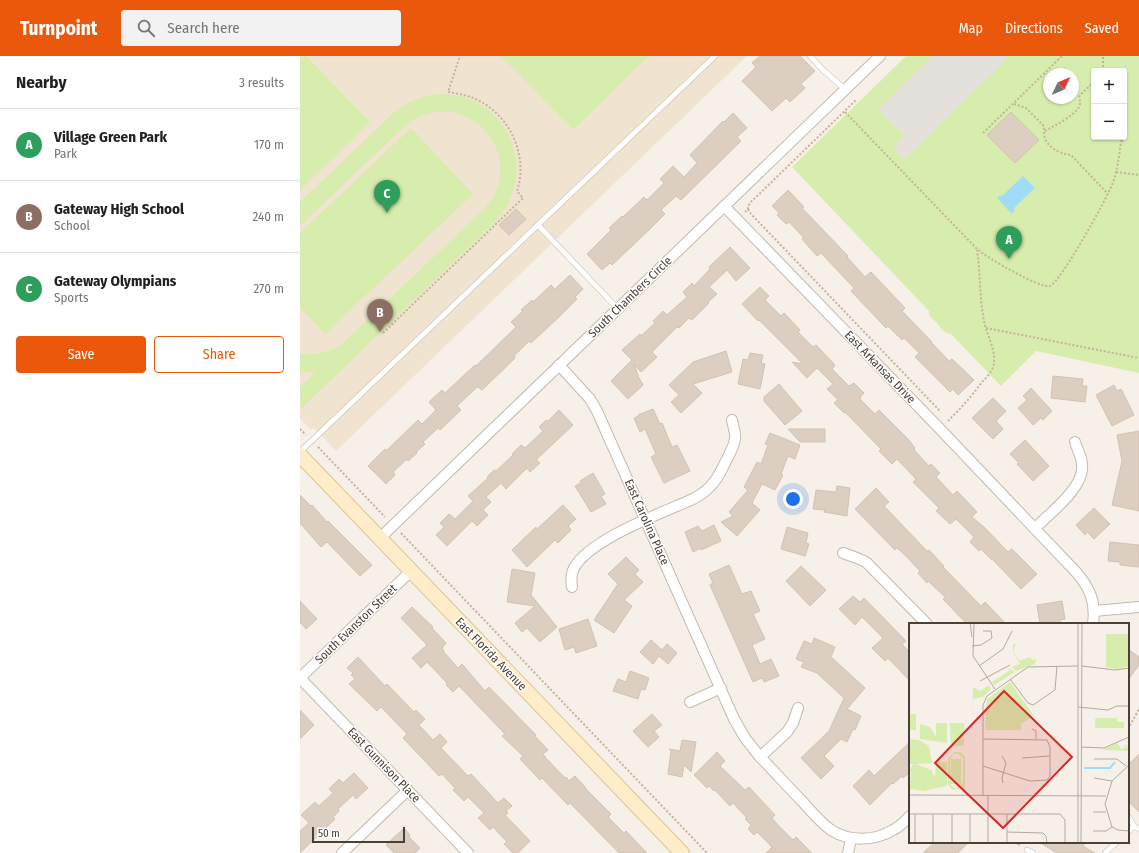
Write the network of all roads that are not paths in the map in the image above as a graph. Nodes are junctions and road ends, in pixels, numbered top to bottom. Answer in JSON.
{"nodes":[{"id":1,"x":715,"y":56,"type":"edge"},
{"id":2,"x":810,"y":56,"type":"edge"},
{"id":3,"x":880,"y":56,"type":"edge"},
{"id":4,"x":845,"y":89,"type":"junction"},
{"id":5,"x":724,"y":206,"type":"junction"},
{"id":6,"x":538,"y":225,"type":"junction"},
{"id":7,"x":618,"y":309,"type":"junction"},
{"id":8,"x":559,"y":365,"type":"junction"},
{"id":9,"x":732,"y":420,"type":"dead end"},
{"id":10,"x":1075,"y":442,"type":"dead end"},
{"id":11,"x":300,"y":453,"type":"edge"},
{"id":12,"x":646,"y":520,"type":"junction"},
{"id":13,"x":1034,"y":528,"type":"junction"},
{"id":14,"x":380,"y":538,"type":"junction"},
{"id":15,"x":843,"y":553,"type":"dead end"},
{"id":16,"x":411,"y":571,"type":"junction"},
{"id":17,"x":572,"y":587,"type":"dead end"},
{"id":18,"x":1139,"y":608,"type":"edge"},
{"id":19,"x":1094,"y":611,"type":"junction"},
{"id":20,"x":926,"y":623,"type":"edge"},
{"id":21,"x":1093,"y":623,"type":"edge"},
{"id":22,"x":300,"y":678,"type":"edge"},
{"id":23,"x":721,"y":688,"type":"junction"},
{"id":24,"x":690,"y":702,"type":"dead end"},
{"id":25,"x":798,"y":708,"type":"dead end"},
{"id":26,"x":760,"y":757,"type":"junction"},
{"id":27,"x":408,"y":790,"type":"junction"},
{"id":28,"x":909,"y":817,"type":"edge"},
{"id":29,"x":1129,"y":818,"type":"edge"},
{"id":30,"x":1136,"y":828,"type":"edge"},
{"id":31,"x":851,"y":838,"type":"junction"},
{"id":32,"x":1116,"y":843,"type":"edge"},
{"id":33,"x":1027,"y":850,"type":"dead end"},
{"id":34,"x":342,"y":853,"type":"edge"},
{"id":35,"x":468,"y":853,"type":"edge"},
{"id":36,"x":682,"y":853,"type":"edge"},
{"id":37,"x":848,"y":853,"type":"edge"},
{"id":38,"x":1033,"y":853,"type":"edge"},
{"id":39,"x":1105,"y":853,"type":"edge"}],
"edges":[{"from":1,"to":6,"type":"lane"},
{"from":2,"to":4,"type":"lane"},
{"from":3,"to":4,"type":"street","name":"South Chambers Circle"},
{"from":4,"to":5,"type":"street","name":"South Chambers Circle"},
{"from":5,"to":7,"type":"street","name":"South Chambers Circle"},
{"from":5,"to":13,"type":"street","name":"East Arkansas Drive"},
{"from":6,"to":7,"type":"lane"},
{"from":6,"to":11,"type":"lane"},
{"from":7,"to":8,"type":"street","name":"South Chambers Circle"},
{"from":8,"to":12,"type":"street","name":"East Carolina Place"},
{"from":8,"to":14,"type":"street","name":"South Chambers Circle"},
{"from":9,"to":12,"type":"street"},
{"from":10,"to":13,"type":"street"},
{"from":11,"to":14,"type":"street","name":"East Florida Avenue"},
{"from":12,"to":17,"type":"street"},
{"from":12,"to":23,"type":"street","name":"East Carolina Place"},
{"from":13,"to":19,"type":"street","name":"East Arkansas Drive"},
{"from":14,"to":16,"type":"street","name":"East Florida Avenue"},
{"from":15,"to":20,"type":"street"},
{"from":16,"to":22,"type":"street","name":"South Evanston Street"},
{"from":16,"to":36,"type":"street","name":"East Florida Avenue"},
{"from":18,"to":19,"type":"street"},
{"from":19,"to":21,"type":"street","name":"East Arkansas Drive"},
{"from":22,"to":27,"type":"street","name":"East Gunnison Place"},
{"from":23,"to":24,"type":"street"},
{"from":23,"to":26,"type":"street","name":"East Carolina Place"},
{"from":25,"to":26,"type":"street"},
{"from":26,"to":31,"type":"street","name":"East Carolina Place"},
{"from":27,"to":34,"type":"street"},
{"from":27,"to":35,"type":"street","name":"East Gunnison Place"},
{"from":28,"to":31,"type":"street"},
{"from":29,"to":30,"type":"lane"},
{"from":31,"to":37,"type":"street"},
{"from":32,"to":39,"type":"lane"},
{"from":33,"to":38,"type":"lane"}]}
